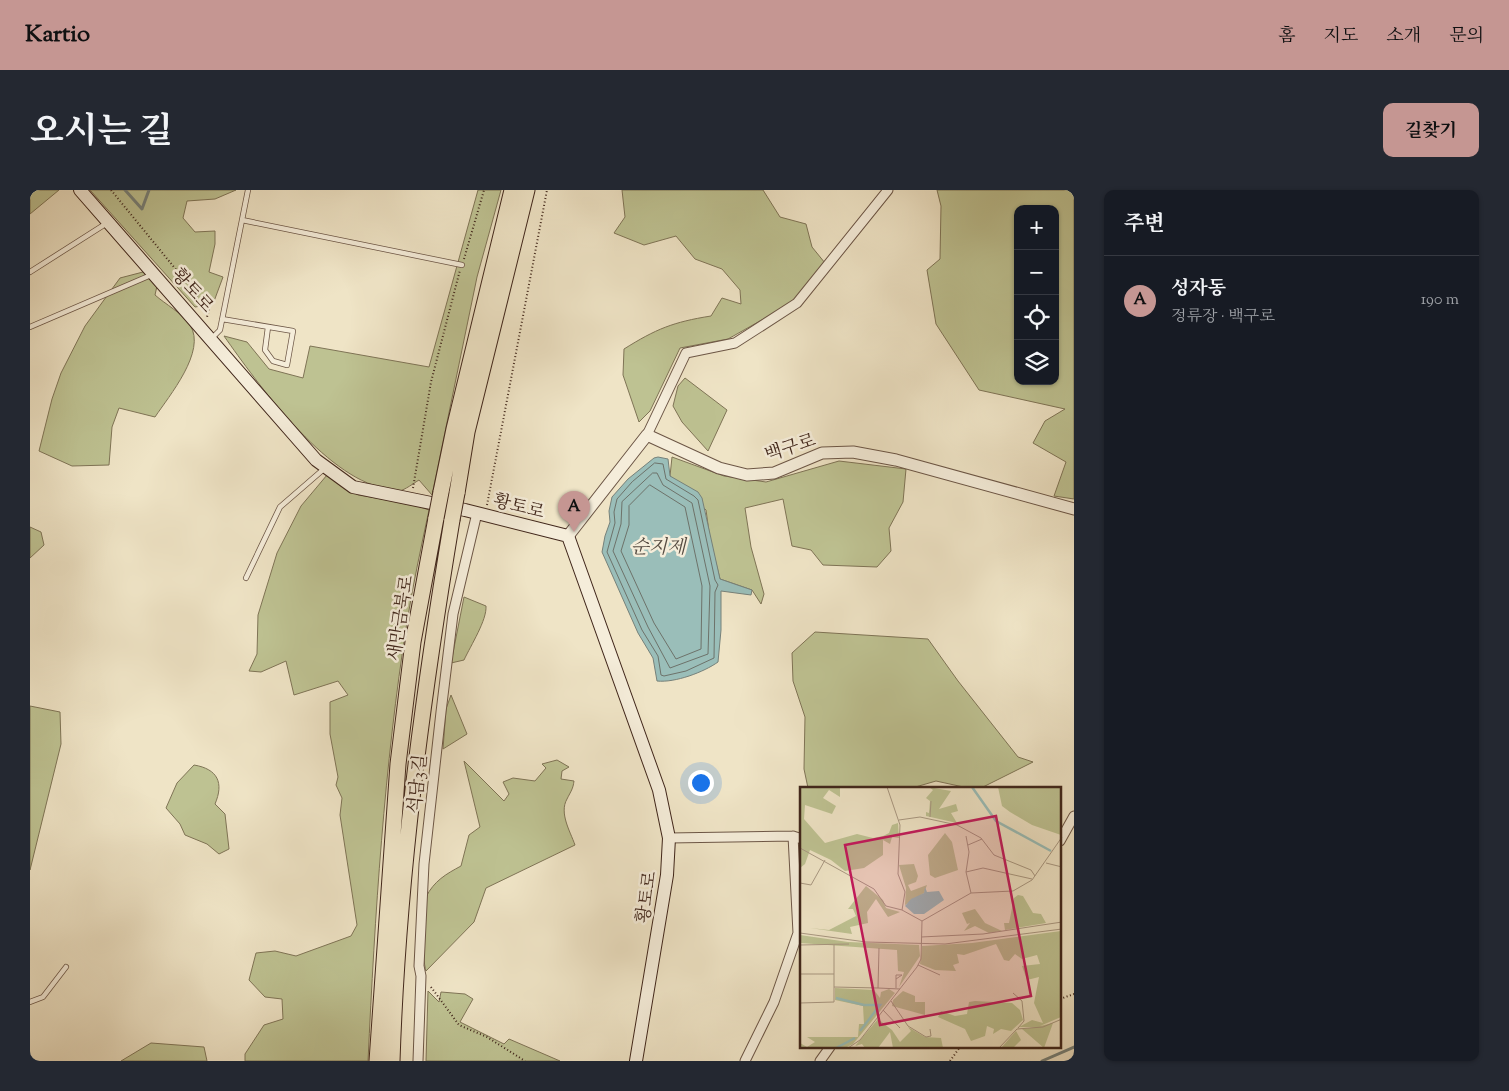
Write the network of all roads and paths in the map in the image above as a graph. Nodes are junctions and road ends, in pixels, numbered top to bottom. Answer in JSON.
{"nodes":[{"id":1,"x":80,"y":190,"type":"edge"},
{"id":2,"x":111,"y":190,"type":"edge"},
{"id":3,"x":248,"y":190,"type":"edge"},
{"id":4,"x":484,"y":190,"type":"edge"},
{"id":5,"x":512,"y":190,"type":"edge"},
{"id":6,"x":528,"y":190,"type":"edge"},
{"id":7,"x":547,"y":190,"type":"edge"},
{"id":8,"x":888,"y":190,"type":"edge"},
{"id":9,"x":242,"y":220,"type":"junction"},
{"id":10,"x":109,"y":222,"type":"junction"},
{"id":11,"x":462,"y":265,"type":"junction"},
{"id":12,"x":30,"y":272,"type":"edge"},
{"id":13,"x":154,"y":273,"type":"junction"},
{"id":14,"x":222,"y":319,"type":"junction"},
{"id":15,"x":30,"y":327,"type":"edge"},
{"id":16,"x":268,"y":327,"type":"junction"},
{"id":17,"x":207,"y":333,"type":"junction"},
{"id":18,"x":647,"y":435,"type":"junction"},
{"id":19,"x":326,"y":467,"type":"junction"},
{"id":20,"x":411,"y":500,"type":"junction"},
{"id":21,"x":1074,"y":509,"type":"edge"},
{"id":22,"x":482,"y":514,"type":"junction"},
{"id":23,"x":568,"y":536,"type":"junction"},
{"id":24,"x":246,"y":578,"type":"dead end"},
{"id":25,"x":1074,"y":816,"type":"edge"},
{"id":26,"x":1062,"y":837,"type":"edge"},
{"id":27,"x":669,"y":838,"type":"junction"},
{"id":28,"x":797,"y":838,"type":"edge"},
{"id":29,"x":66,"y":967,"type":"dead end"},
{"id":30,"x":422,"y":976,"type":"junction"},
{"id":31,"x":1074,"y":994,"type":"edge"},
{"id":32,"x":1062,"y":998,"type":"edge"},
{"id":33,"x":30,"y":1002,"type":"edge"},
{"id":34,"x":829,"y":1048,"type":"edge"},
{"id":35,"x":959,"y":1048,"type":"edge"},
{"id":36,"x":377,"y":1061,"type":"edge"},
{"id":37,"x":392,"y":1061,"type":"edge"},
{"id":38,"x":418,"y":1061,"type":"edge"},
{"id":39,"x":525,"y":1061,"type":"edge"},
{"id":40,"x":636,"y":1061,"type":"edge"},
{"id":41,"x":745,"y":1061,"type":"edge"},
{"id":42,"x":821,"y":1061,"type":"edge"},
{"id":43,"x":950,"y":1061,"type":"edge"}],
"edges":[{"from":1,"to":10,"type":"main road","name":"황토로"},
{"from":2,"to":17,"type":"path"},
{"from":3,"to":9,"type":"lane"},
{"from":4,"to":11,"type":"path"},
{"from":5,"to":36,"type":"highway","name":"새만금북로","bridge":true},
{"from":6,"to":37,"type":"highway","name":"새만금북로","bridge":true},
{"from":7,"to":22,"type":"path"},
{"from":8,"to":18,"type":"street"},
{"from":9,"to":11,"type":"lane"},
{"from":9,"to":14,"type":"lane"},
{"from":10,"to":12,"type":"lane"},
{"from":10,"to":13,"type":"main road","name":"황토로"},
{"from":11,"to":20,"type":"path"},
{"from":13,"to":15,"type":"lane"},
{"from":13,"to":17,"type":"main road","name":"황토로"},
{"from":14,"to":16,"type":"lane"},
{"from":14,"to":17,"type":"lane"},
{"from":16,"to":16,"type":"lane"},
{"from":17,"to":19,"type":"main road","name":"황토로"},
{"from":18,"to":21,"type":"street","name":"백구로"},
{"from":18,"to":23,"type":"street"},
{"from":19,"to":20,"type":"main road","name":"황토로"},
{"from":19,"to":24,"type":"lane"},
{"from":20,"to":22,"type":"main road","name":"황토로"},
{"from":22,"to":23,"type":"main road","name":"황토로"},
{"from":22,"to":30,"type":"street","name":"석담3길"},
{"from":23,"to":27,"type":"main road","name":"황토로"},
{"from":25,"to":26,"type":"street"},
{"from":27,"to":28,"type":"street"},
{"from":27,"to":40,"type":"main road","name":"황토로"},
{"from":28,"to":41,"type":"street"},
{"from":29,"to":33,"type":"lane"},
{"from":30,"to":38,"type":"street","name":"석담3길"},
{"from":30,"to":39,"type":"path"},
{"from":31,"to":32,"type":"path"},
{"from":34,"to":42,"type":"street"},
{"from":35,"to":43,"type":"path"}]}
